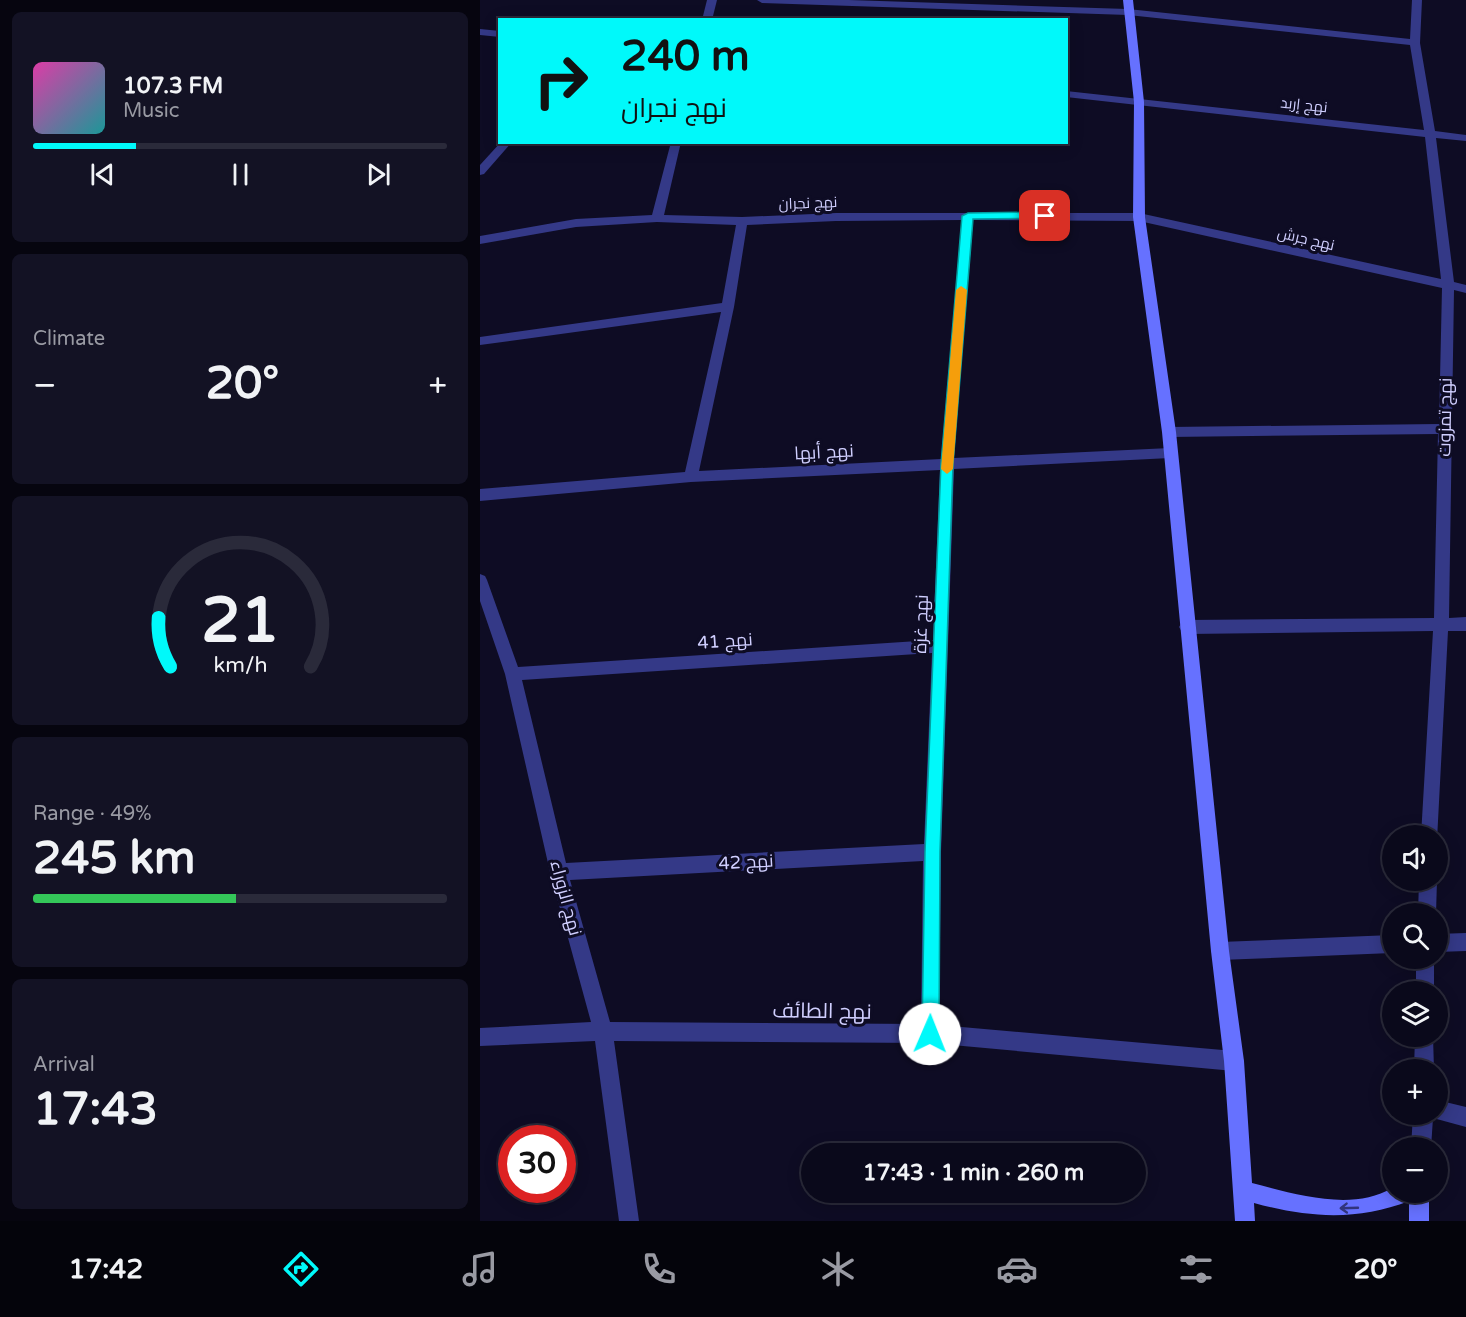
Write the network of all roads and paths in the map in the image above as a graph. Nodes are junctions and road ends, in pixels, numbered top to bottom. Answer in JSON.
{"nodes":[{"id":1,"x":712,"y":0,"type":"edge"},
{"id":2,"x":762,"y":0,"type":"edge"},
{"id":3,"x":1128,"y":0,"type":"edge"},
{"id":4,"x":1417,"y":0,"type":"edge"},
{"id":5,"x":837,"y":1,"type":"edge"},
{"id":6,"x":959,"y":4,"type":"edge"},
{"id":7,"x":1128,"y":12,"type":"junction"},
{"id":8,"x":708,"y":18,"type":"edge"},
{"id":9,"x":482,"y":34,"type":"edge"},
{"id":10,"x":498,"y":34,"type":"edge"},
{"id":11,"x":1415,"y":43,"type":"junction"},
{"id":12,"x":1068,"y":94,"type":"edge"},
{"id":13,"x":1139,"y":102,"type":"junction"},
{"id":14,"x":1430,"y":135,"type":"junction"},
{"id":15,"x":1466,"y":138,"type":"edge"},
{"id":16,"x":505,"y":144,"type":"edge"},
{"id":17,"x":676,"y":144,"type":"edge"},
{"id":18,"x":480,"y":172,"type":"edge"},
{"id":19,"x":968,"y":216,"type":"junction"},
{"id":20,"x":1140,"y":217,"type":"junction"},
{"id":21,"x":657,"y":218,"type":"junction"},
{"id":22,"x":742,"y":221,"type":"junction"},
{"id":23,"x":480,"y":240,"type":"edge"},
{"id":24,"x":1448,"y":286,"type":"junction"},
{"id":25,"x":1466,"y":290,"type":"edge"},
{"id":26,"x":728,"y":307,"type":"junction"},
{"id":27,"x":480,"y":341,"type":"edge"},
{"id":28,"x":1446,"y":429,"type":"junction"},
{"id":29,"x":1169,"y":432,"type":"junction"},
{"id":30,"x":1170,"y":453,"type":"junction"},
{"id":31,"x":947,"y":464,"type":"junction"},
{"id":32,"x":691,"y":477,"type":"junction"},
{"id":33,"x":480,"y":495,"type":"edge"},
{"id":34,"x":480,"y":580,"type":"edge"},
{"id":35,"x":1466,"y":624,"type":"edge"},
{"id":36,"x":1441,"y":625,"type":"junction"},
{"id":37,"x":1187,"y":627,"type":"junction"},
{"id":38,"x":940,"y":646,"type":"junction"},
{"id":39,"x":513,"y":674,"type":"junction"},
{"id":40,"x":1431,"y":825,"type":"edge"},
{"id":41,"x":933,"y":852,"type":"junction"},
{"id":42,"x":559,"y":872,"type":"junction"},
{"id":43,"x":1466,"y":942,"type":"edge"},
{"id":44,"x":1448,"y":943,"type":"edge"},
{"id":45,"x":1382,"y":944,"type":"edge"},
{"id":46,"x":1220,"y":951,"type":"junction"},
{"id":47,"x":603,"y":1031,"type":"junction"},
{"id":48,"x":930,"y":1034,"type":"junction"},
{"id":49,"x":480,"y":1037,"type":"edge"},
{"id":50,"x":1234,"y":1061,"type":"junction"},
{"id":51,"x":1448,"y":1113,"type":"edge"},
{"id":52,"x":1466,"y":1117,"type":"edge"},
{"id":53,"x":1242,"y":1190,"type":"junction"},
{"id":54,"x":1383,"y":1203,"type":"edge"},
{"id":55,"x":1419,"y":1203,"type":"edge"},
{"id":56,"x":629,"y":1221,"type":"edge"},
{"id":57,"x":1245,"y":1221,"type":"edge"},
{"id":58,"x":1419,"y":1221,"type":"edge"}],
"edges":[{"from":1,"to":8,"type":"street"},
{"from":2,"to":5,"type":"street"},
{"from":3,"to":7,"type":"main road"},
{"from":4,"to":11,"type":"street","name":"نهج تمزوت"},
{"from":5,"to":6,"type":"street"},
{"from":6,"to":7,"type":"street"},
{"from":7,"to":11,"type":"street"},
{"from":7,"to":13,"type":"main road"},
{"from":9,"to":10,"type":"street"},
{"from":11,"to":14,"type":"street","name":"نهج تمزوت"},
{"from":12,"to":13,"type":"street","name":"نهج إربد"},
{"from":13,"to":14,"type":"street","name":"نهج إربد"},
{"from":13,"to":20,"type":"main road"},
{"from":14,"to":15,"type":"street","name":"نهج إربد"},
{"from":14,"to":24,"type":"street","name":"نهج تمزوت"},
{"from":16,"to":18,"type":"street"},
{"from":17,"to":21,"type":"street"},
{"from":19,"to":20,"type":"street","name":"نهج نجران"},
{"from":19,"to":22,"type":"street","name":"نهج نجران"},
{"from":19,"to":31,"type":"street","name":"نهج غزة"},
{"from":20,"to":24,"type":"street","name":"نهج جرش"},
{"from":20,"to":29,"type":"main road"},
{"from":21,"to":22,"type":"street","name":"نهج نجران"},
{"from":21,"to":23,"type":"street","name":"نهج نجران"},
{"from":22,"to":26,"type":"street"},
{"from":24,"to":25,"type":"street","name":"نهج جرش"},
{"from":24,"to":28,"type":"street","name":"نهج تمزوت"},
{"from":26,"to":27,"type":"street"},
{"from":26,"to":32,"type":"street"},
{"from":28,"to":29,"type":"street"},
{"from":28,"to":36,"type":"street","name":"نهج تمزوت"},
{"from":29,"to":30,"type":"main road"},
{"from":30,"to":31,"type":"street","name":"نهج أبها"},
{"from":30,"to":37,"type":"main road"},
{"from":31,"to":32,"type":"street","name":"نهج أبها"},
{"from":31,"to":38,"type":"street","name":"نهج غزة"},
{"from":32,"to":33,"type":"street","name":"نهج أبها"},
{"from":34,"to":39,"type":"street","name":"نهج الزوراء"},
{"from":35,"to":36,"type":"street"},
{"from":36,"to":37,"type":"street"},
{"from":36,"to":40,"type":"street","name":"نهج تمزوت"},
{"from":37,"to":46,"type":"main road"},
{"from":38,"to":39,"type":"street","name":"نهج 41"},
{"from":38,"to":41,"type":"street","name":"نهج غزة"},
{"from":39,"to":42,"type":"street","name":"نهج الزوراء"},
{"from":41,"to":42,"type":"street","name":"نهج 42"},
{"from":41,"to":48,"type":"street","name":"نهج غزة"},
{"from":42,"to":47,"type":"street","name":"نهج الزوراء"},
{"from":43,"to":44,"type":"street"},
{"from":45,"to":46,"type":"street"},
{"from":46,"to":50,"type":"main road"},
{"from":47,"to":48,"type":"street","name":"نهج الطائف"},
{"from":47,"to":49,"type":"street","name":"نهج الطائف"},
{"from":47,"to":56,"type":"street","name":"نهج الزوراء"},
{"from":48,"to":50,"type":"street","name":"نهج الطائف"},
{"from":50,"to":53,"type":"main road"},
{"from":51,"to":52,"type":"street"},
{"from":54,"to":53,"type":"main road","one_way":true},
{"from":53,"to":57,"type":"main road"},
{"from":55,"to":58,"type":"main road"}]}
